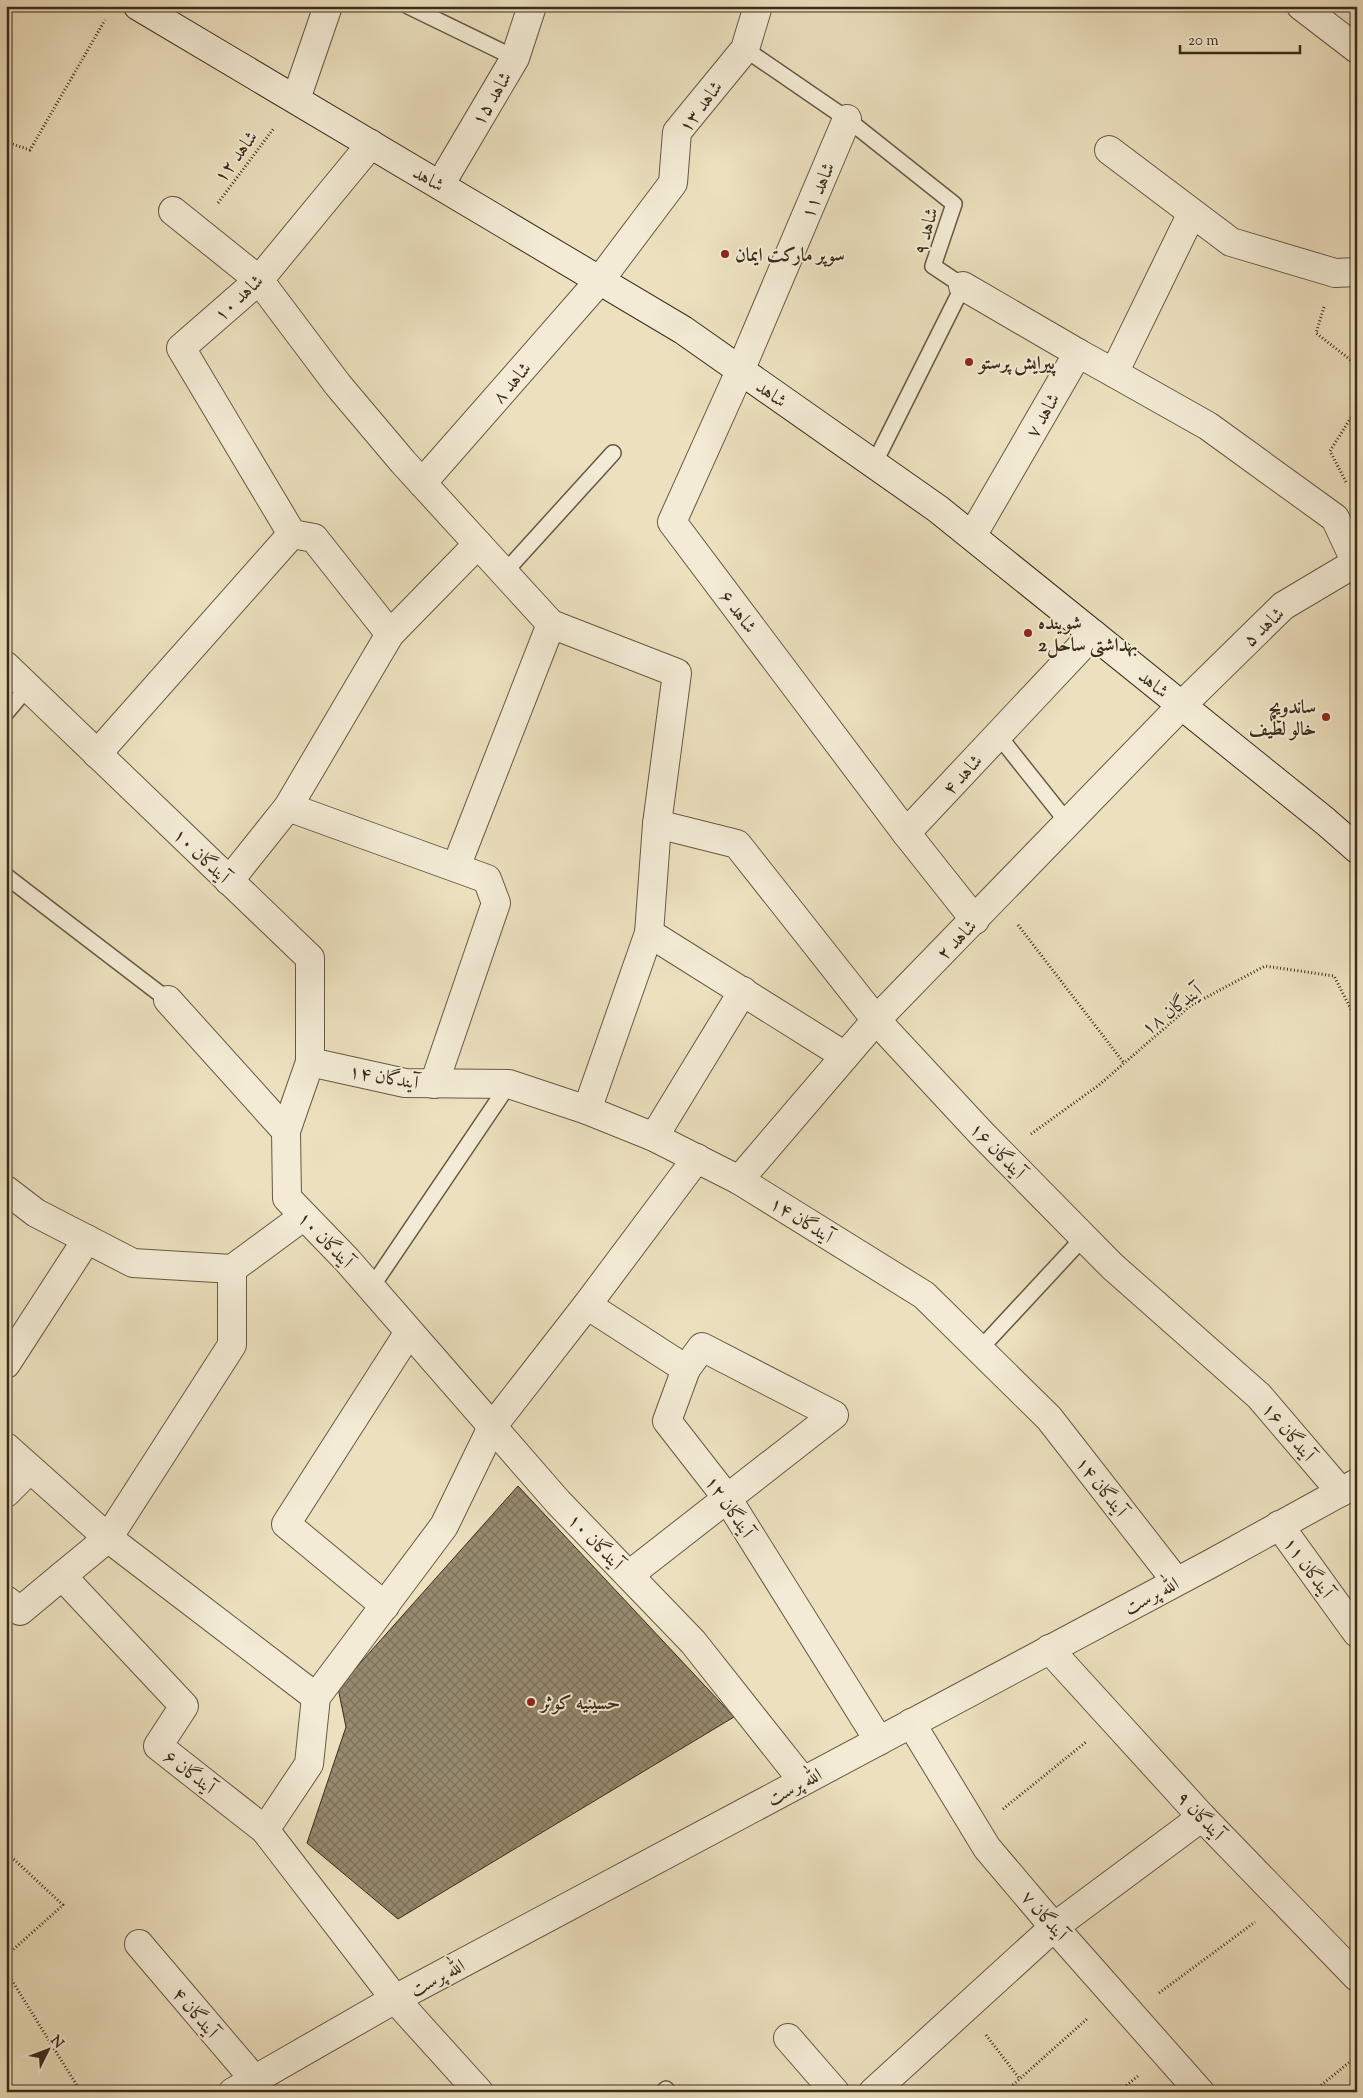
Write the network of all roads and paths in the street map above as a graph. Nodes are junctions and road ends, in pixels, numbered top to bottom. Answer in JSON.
{"nodes":[{"id":1,"x":328,"y":6,"type":"edge"},
{"id":2,"x":408,"y":6,"type":"edge"},
{"id":3,"x":532,"y":6,"type":"edge"},
{"id":4,"x":758,"y":6,"type":"edge"},
{"id":5,"x":1301,"y":6,"type":"edge"},
{"id":6,"x":152,"y":10,"type":"edge"},
{"id":7,"x":108,"y":15,"type":"dead end"},
{"id":8,"x":745,"y":49,"type":"junction"},
{"id":9,"x":1357,"y":49,"type":"edge"},
{"id":10,"x":515,"y":58,"type":"junction"},
{"id":11,"x":296,"y":99,"type":"junction"},
{"id":12,"x":847,"y":119,"type":"junction"},
{"id":13,"x":6,"y":142,"type":"edge"},
{"id":14,"x":371,"y":144,"type":"junction"},
{"id":15,"x":1109,"y":150,"type":"dead end"},
{"id":16,"x":440,"y":185,"type":"junction"},
{"id":17,"x":173,"y":211,"type":"dead end"},
{"id":18,"x":1192,"y":213,"type":"junction"},
{"id":19,"x":197,"y":230,"type":"junction"},
{"id":20,"x":1346,"y":272,"type":"edge"},
{"id":21,"x":259,"y":280,"type":"junction"},
{"id":22,"x":600,"y":280,"type":"junction"},
{"id":23,"x":964,"y":286,"type":"junction"},
{"id":24,"x":1078,"y":353,"type":"junction"},
{"id":25,"x":1357,"y":365,"type":"edge"},
{"id":26,"x":740,"y":371,"type":"junction"},
{"id":27,"x":1114,"y":373,"type":"junction"},
{"id":28,"x":1357,"y":408,"type":"edge"},
{"id":29,"x":613,"y":453,"type":"dead end"},
{"id":30,"x":874,"y":464,"type":"junction"},
{"id":31,"x":422,"y":483,"type":"junction"},
{"id":32,"x":1335,"y":518,"type":"junction"},
{"id":33,"x":292,"y":534,"type":"junction"},
{"id":34,"x":972,"y":536,"type":"junction"},
{"id":35,"x":478,"y":544,"type":"junction"},
{"id":36,"x":1356,"y":563,"type":"edge"},
{"id":37,"x":504,"y":573,"type":"junction"},
{"id":38,"x":551,"y":624,"type":"junction"},
{"id":39,"x":390,"y":634,"type":"junction"},
{"id":40,"x":1092,"y":634,"type":"junction"},
{"id":41,"x":6,"y":666,"type":"edge"},
{"id":42,"x":28,"y":687,"type":"junction"},
{"id":43,"x":1181,"y":706,"type":"junction"},
{"id":44,"x":6,"y":712,"type":"edge"},
{"id":45,"x":998,"y":736,"type":"junction"},
{"id":46,"x":97,"y":754,"type":"junction"},
{"id":47,"x":288,"y":807,"type":"junction"},
{"id":48,"x":1068,"y":823,"type":"junction"},
{"id":49,"x":657,"y":824,"type":"junction"},
{"id":50,"x":906,"y":833,"type":"junction"},
{"id":51,"x":1357,"y":849,"type":"edge"},
{"id":52,"x":456,"y":867,"type":"junction"},
{"id":53,"x":6,"y":876,"type":"edge"},
{"id":54,"x":229,"y":881,"type":"junction"},
{"id":55,"x":997,"y":896,"type":"junction"},
{"id":56,"x":974,"y":920,"type":"junction"},
{"id":57,"x":649,"y":933,"type":"junction"},
{"id":58,"x":743,"y":991,"type":"junction"},
{"id":59,"x":168,"y":1000,"type":"joint"},
{"id":60,"x":876,"y":1020,"type":"junction"},
{"id":61,"x":1357,"y":1021,"type":"edge"},
{"id":62,"x":846,"y":1056,"type":"junction"},
{"id":63,"x":310,"y":1062,"type":"junction"},
{"id":64,"x":1124,"y":1063,"type":"junction"},
{"id":65,"x":434,"y":1084,"type":"junction"},
{"id":66,"x":509,"y":1084,"type":"junction"},
{"id":67,"x":587,"y":1110,"type":"junction"},
{"id":68,"x":286,"y":1130,"type":"junction"},
{"id":69,"x":654,"y":1137,"type":"junction"},
{"id":70,"x":1002,"y":1155,"type":"junction"},
{"id":71,"x":697,"y":1158,"type":"junction"},
{"id":72,"x":739,"y":1180,"type":"junction"},
{"id":73,"x":6,"y":1190,"type":"edge"},
{"id":74,"x":304,"y":1216,"type":"junction"},
{"id":75,"x":1084,"y":1237,"type":"junction"},
{"id":76,"x":87,"y":1239,"type":"junction"},
{"id":77,"x":232,"y":1269,"type":"junction"},
{"id":78,"x":371,"y":1288,"type":"junction"},
{"id":79,"x":587,"y":1305,"type":"junction"},
{"id":80,"x":409,"y":1332,"type":"junction"},
{"id":81,"x":980,"y":1349,"type":"junction"},
{"id":82,"x":6,"y":1364,"type":"edge"},
{"id":83,"x":686,"y":1369,"type":"junction"},
{"id":84,"x":492,"y":1427,"type":"junction"},
{"id":85,"x":6,"y":1448,"type":"edge"},
{"id":86,"x":30,"y":1469,"type":"junction"},
{"id":87,"x":1349,"y":1488,"type":"edge"},
{"id":88,"x":6,"y":1493,"type":"edge"},
{"id":89,"x":728,"y":1498,"type":"junction"},
{"id":90,"x":1279,"y":1525,"type":"junction"},
{"id":91,"x":108,"y":1538,"type":"junction"},
{"id":92,"x":629,"y":1575,"type":"junction"},
{"id":93,"x":62,"y":1576,"type":"junction"},
{"id":94,"x":1176,"y":1581,"type":"junction"},
{"id":95,"x":6,"y":1600,"type":"edge"},
{"id":96,"x":385,"y":1606,"type":"junction"},
{"id":97,"x":1357,"y":1633,"type":"edge"},
{"id":98,"x":1049,"y":1649,"type":"junction"},
{"id":99,"x":316,"y":1697,"type":"junction"},
{"id":100,"x":1114,"y":1720,"type":"junction"},
{"id":101,"x":911,"y":1723,"type":"junction"},
{"id":102,"x":879,"y":1741,"type":"junction"},
{"id":103,"x":803,"y":1781,"type":"junction"},
{"id":104,"x":1202,"y":1817,"type":"junction"},
{"id":105,"x":265,"y":1830,"type":"junction"},
{"id":106,"x":977,"y":1830,"type":"junction"},
{"id":107,"x":6,"y":1852,"type":"edge"},
{"id":108,"x":1283,"y":1901,"type":"junction"},
{"id":109,"x":1054,"y":1927,"type":"junction"},
{"id":110,"x":139,"y":1944,"type":"dead end"},
{"id":111,"x":6,"y":1956,"type":"edge"},
{"id":112,"x":6,"y":1970,"type":"edge"},
{"id":113,"x":1357,"y":1977,"type":"edge"},
{"id":114,"x":395,"y":1999,"type":"junction"},
{"id":115,"x":1123,"y":2005,"type":"junction"},
{"id":116,"x":966,"y":2009,"type":"junction"},
{"id":117,"x":788,"y":2038,"type":"dead end"},
{"id":118,"x":1357,"y":2056,"type":"edge"},
{"id":119,"x":1019,"y":2078,"type":"junction"},
{"id":120,"x":243,"y":2086,"type":"edge"},
{"id":121,"x":81,"y":2092,"type":"edge"},
{"id":122,"x":479,"y":2092,"type":"edge"},
{"id":123,"x":663,"y":2092,"type":"edge"},
{"id":124,"x":668,"y":2092,"type":"edge"},
{"id":125,"x":835,"y":2092,"type":"edge"},
{"id":126,"x":873,"y":2092,"type":"edge"},
{"id":127,"x":1005,"y":2092,"type":"edge"},
{"id":128,"x":1200,"y":2092,"type":"edge"},
{"id":129,"x":1313,"y":2092,"type":"edge"}],
"edges":[{"from":1,"to":11,"type":"street"},
{"from":2,"to":10,"type":"lane"},
{"from":3,"to":10,"type":"street","name":"شاهد ۱۵"},
{"from":4,"to":8,"type":"street","name":"شاهد ۱۳"},
{"from":5,"to":9,"type":"street"},
{"from":6,"to":11,"type":"street","name":"شاهد"},
{"from":7,"to":13,"type":"path"},
{"from":8,"to":12,"type":"lane","name":"شاهد ۹"},
{"from":8,"to":22,"type":"street","name":"شاهد ۱۳"},
{"from":10,"to":16,"type":"street","name":"شاهد ۱۵"},
{"from":11,"to":14,"type":"street","name":"شاهد"},
{"from":11,"to":19,"type":"path","name":"شاهد ۱۲"},
{"from":12,"to":23,"type":"lane","name":"شاهد ۹"},
{"from":12,"to":26,"type":"street","name":"شاهد ۱۱"},
{"from":14,"to":16,"type":"street","name":"شاهد"},
{"from":14,"to":21,"type":"street","name":"شاهد ۱۰"},
{"from":15,"to":18,"type":"street"},
{"from":16,"to":22,"type":"street","name":"شاهد"},
{"from":17,"to":19,"type":"street"},
{"from":18,"to":20,"type":"street"},
{"from":18,"to":27,"type":"street"},
{"from":19,"to":21,"type":"street"},
{"from":20,"to":25,"type":"path"},
{"from":21,"to":31,"type":"street"},
{"from":21,"to":33,"type":"street","name":"شاهد ۱۰"},
{"from":22,"to":26,"type":"street","name":"شاهد"},
{"from":22,"to":31,"type":"street","name":"شاهد ۸"},
{"from":23,"to":24,"type":"street"},
{"from":23,"to":30,"type":"lane"},
{"from":24,"to":27,"type":"street"},
{"from":24,"to":34,"type":"street","name":"شاهد ۷"},
{"from":26,"to":30,"type":"street","name":"شاهد"},
{"from":26,"to":50,"type":"street","name":"شاهد ۶"},
{"from":27,"to":32,"type":"street"},
{"from":28,"to":32,"type":"path"},
{"from":29,"to":37,"type":"lane"},
{"from":30,"to":34,"type":"street","name":"شاهد"},
{"from":31,"to":35,"type":"street"},
{"from":32,"to":36,"type":"street"},
{"from":33,"to":39,"type":"street"},
{"from":33,"to":46,"type":"street"},
{"from":34,"to":40,"type":"street","name":"شاهد"},
{"from":35,"to":37,"type":"street"},
{"from":35,"to":39,"type":"street"},
{"from":36,"to":43,"type":"street","name":"شاهد ۵"},
{"from":37,"to":38,"type":"street"},
{"from":38,"to":49,"type":"street"},
{"from":38,"to":52,"type":"street"},
{"from":39,"to":47,"type":"street"},
{"from":40,"to":43,"type":"street","name":"شاهد"},
{"from":40,"to":45,"type":"street","name":"شاهد ۴"},
{"from":41,"to":42,"type":"street","name":"آیندگان ۱۰"},
{"from":42,"to":44,"type":"lane"},
{"from":42,"to":46,"type":"street","name":"آیندگان ۱۰"},
{"from":43,"to":48,"type":"street","name":"شاهد ۲"},
{"from":43,"to":51,"type":"street","name":"شاهد"},
{"from":45,"to":48,"type":"lane"},
{"from":45,"to":50,"type":"street","name":"شاهد ۴"},
{"from":46,"to":54,"type":"street","name":"آیندگان ۱۰"},
{"from":47,"to":52,"type":"street"},
{"from":47,"to":54,"type":"street"},
{"from":48,"to":55,"type":"street","name":"شاهد ۲"},
{"from":49,"to":57,"type":"street"},
{"from":49,"to":60,"type":"street","name":"آیندگان ۱۶"},
{"from":50,"to":56,"type":"street"},
{"from":52,"to":65,"type":"street"},
{"from":53,"to":59,"type":"lane"},
{"from":54,"to":63,"type":"street","name":"آیندگان ۱۰"},
{"from":55,"to":56,"type":"street","name":"شاهد ۲"},
{"from":55,"to":64,"type":"path"},
{"from":56,"to":60,"type":"street","name":"شاهد ۲"},
{"from":57,"to":58,"type":"street"},
{"from":57,"to":67,"type":"street"},
{"from":58,"to":62,"type":"street"},
{"from":58,"to":69,"type":"street"},
{"from":59,"to":68,"type":"street"},
{"from":60,"to":62,"type":"street","name":"شاهد ۲"},
{"from":60,"to":70,"type":"street","name":"آیندگان ۱۶"},
{"from":61,"to":64,"type":"path","name":"آیندگان ۱۸"},
{"from":62,"to":72,"type":"street","name":"شاهد ۲"},
{"from":63,"to":65,"type":"street","name":"آیندگان ۱۴"},
{"from":63,"to":68,"type":"street","name":"آیندگان ۱۰"},
{"from":64,"to":70,"type":"path","name":"آیندگان ۱۸"},
{"from":65,"to":66,"type":"street","name":"آیندگان ۱۴"},
{"from":66,"to":67,"type":"street","name":"آیندگان ۱۴"},
{"from":66,"to":78,"type":"lane"},
{"from":67,"to":69,"type":"street","name":"آیندگان ۱۴"},
{"from":68,"to":74,"type":"street","name":"آیندگان ۱۰"},
{"from":69,"to":71,"type":"street","name":"آیندگان ۱۴"},
{"from":70,"to":75,"type":"street","name":"آیندگان ۱۶"},
{"from":71,"to":72,"type":"street","name":"آیندگان ۱۴"},
{"from":71,"to":79,"type":"street"},
{"from":72,"to":81,"type":"street","name":"آیندگان ۱۴"},
{"from":73,"to":76,"type":"street"},
{"from":74,"to":77,"type":"street"},
{"from":74,"to":78,"type":"street","name":"آیندگان ۱۰"},
{"from":75,"to":81,"type":"lane"},
{"from":75,"to":87,"type":"street","name":"آیندگان ۱۶"},
{"from":76,"to":77,"type":"street"},
{"from":76,"to":82,"type":"street"},
{"from":77,"to":91,"type":"street"},
{"from":78,"to":80,"type":"street","name":"آیندگان ۱۰"},
{"from":79,"to":83,"type":"street"},
{"from":79,"to":84,"type":"street"},
{"from":80,"to":84,"type":"street","name":"آیندگان ۱۰"},
{"from":80,"to":96,"type":"street"},
{"from":81,"to":94,"type":"street","name":"آیندگان ۱۴"},
{"from":83,"to":89,"type":"street","name":"آیندگان ۱۲"},
{"from":83,"to":89,"type":"street"},
{"from":84,"to":92,"type":"street","name":"آیندگان ۱۰"},
{"from":84,"to":96,"type":"street"},
{"from":85,"to":86,"type":"street"},
{"from":86,"to":88,"type":"street"},
{"from":86,"to":91,"type":"street"},
{"from":87,"to":90,"type":"street","name":"الله پرست"},
{"from":89,"to":92,"type":"street"},
{"from":89,"to":102,"type":"street","name":"آیندگان ۱۲"},
{"from":90,"to":94,"type":"street","name":"الله پرست"},
{"from":90,"to":97,"type":"street","name":"آیندگان ۱۱"},
{"from":91,"to":93,"type":"street"},
{"from":91,"to":99,"type":"street"},
{"from":92,"to":103,"type":"street","name":"آیندگان ۱۰"},
{"from":93,"to":95,"type":"street"},
{"from":93,"to":105,"type":"street","name":"آیندگان ۶"},
{"from":94,"to":98,"type":"street","name":"الله پرست"},
{"from":96,"to":99,"type":"street"},
{"from":98,"to":100,"type":"street","name":"آیندگان ۹"},
{"from":98,"to":101,"type":"street","name":"الله پرست"},
{"from":99,"to":105,"type":"street"},
{"from":100,"to":104,"type":"street","name":"آیندگان ۹"},
{"from":100,"to":106,"type":"path"},
{"from":101,"to":102,"type":"street","name":"الله پرست"},
{"from":101,"to":106,"type":"street","name":"آیندگان ۷"},
{"from":102,"to":103,"type":"street","name":"الله پرست"},
{"from":103,"to":114,"type":"street","name":"الله پرست"},
{"from":104,"to":108,"type":"street","name":"آیندگان ۹"},
{"from":104,"to":109,"type":"street"},
{"from":105,"to":114,"type":"street","name":"آیندگان ۶"},
{"from":106,"to":109,"type":"street","name":"آیندگان ۷"},
{"from":107,"to":111,"type":"path"},
{"from":108,"to":113,"type":"street","name":"آیندگان ۹"},
{"from":108,"to":115,"type":"path"},
{"from":109,"to":115,"type":"street","name":"آیندگان ۷"},
{"from":109,"to":116,"type":"street"},
{"from":110,"to":120,"type":"street","name":"آیندگان ۴"},
{"from":112,"to":121,"type":"path"},
{"from":114,"to":120,"type":"street","name":"الله پرست"},
{"from":114,"to":122,"type":"street","name":"آیندگان ۶"},
{"from":115,"to":119,"type":"path"},
{"from":115,"to":128,"type":"street","name":"آیندگان ۷"},
{"from":116,"to":119,"type":"path"},
{"from":116,"to":126,"type":"street"},
{"from":117,"to":125,"type":"street"},
{"from":118,"to":129,"type":"path"},
{"from":119,"to":127,"type":"path"},
{"from":123,"to":124,"type":"lane"}]}
